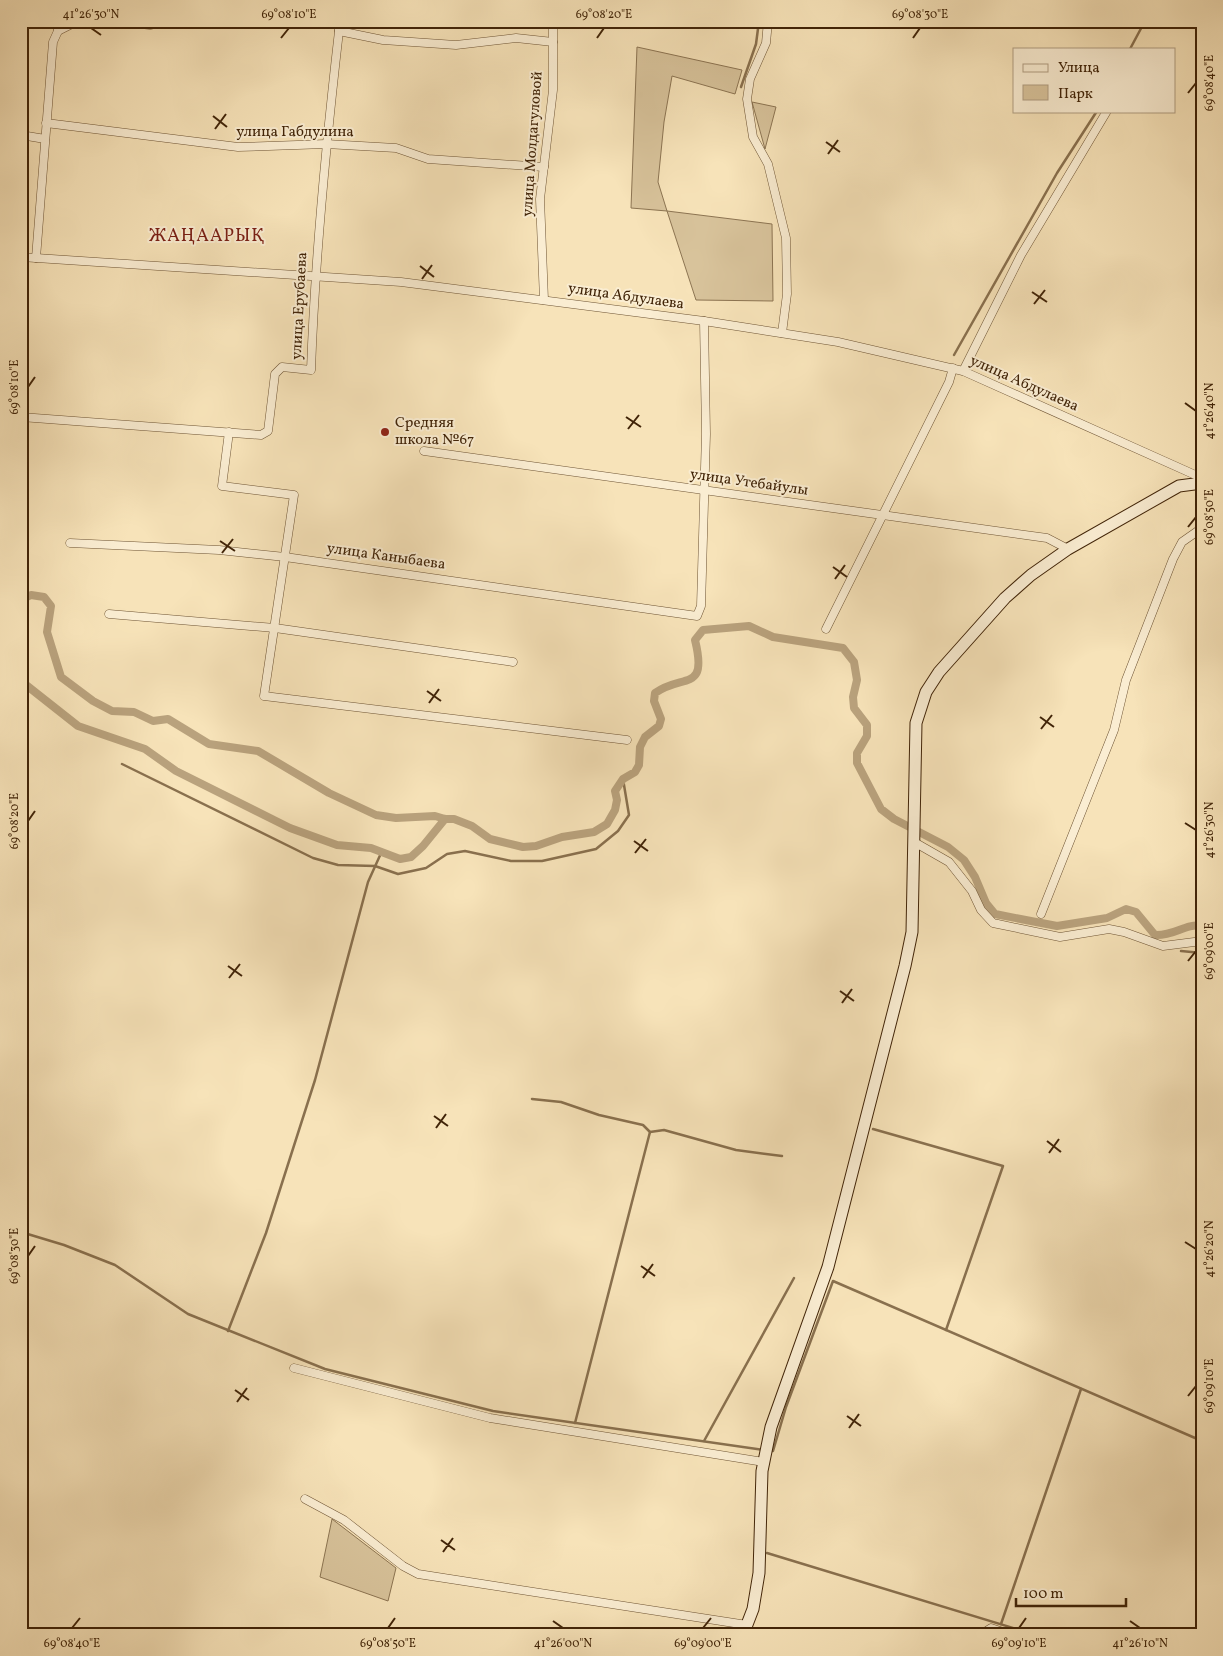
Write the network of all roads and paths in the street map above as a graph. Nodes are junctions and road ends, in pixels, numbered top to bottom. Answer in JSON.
{"nodes":[{"id":1,"x":57,"y":21,"type":"edge"},
{"id":2,"x":78,"y":21,"type":"edge"},
{"id":3,"x":109,"y":21,"type":"edge"},
{"id":4,"x":170,"y":21,"type":"edge"},
{"id":5,"x":338,"y":21,"type":"edge"},
{"id":6,"x":554,"y":21,"type":"edge"},
{"id":7,"x":768,"y":21,"type":"edge"},
{"id":8,"x":58,"y":31,"type":"junction"},
{"id":9,"x":339,"y":31,"type":"junction"},
{"id":10,"x":553,"y":42,"type":"junction"},
{"id":11,"x":1106,"y":112,"type":"edge"},
{"id":12,"x":46,"y":123,"type":"junction"},
{"id":13,"x":21,"y":135,"type":"edge"},
{"id":14,"x":45,"y":138,"type":"junction"},
{"id":15,"x":326,"y":144,"type":"junction"},
{"id":16,"x":544,"y":167,"type":"junction"},
{"id":17,"x":21,"y":257,"type":"edge"},
{"id":18,"x":36,"y":258,"type":"junction"},
{"id":19,"x":314,"y":277,"type":"junction"},
{"id":20,"x":544,"y":300,"type":"junction"},
{"id":21,"x":704,"y":321,"type":"junction"},
{"id":22,"x":782,"y":333,"type":"junction"},
{"id":23,"x":953,"y":368,"type":"junction"},
{"id":24,"x":962,"y":371,"type":"junction"},
{"id":25,"x":21,"y":417,"type":"edge"},
{"id":26,"x":229,"y":432,"type":"junction"},
{"id":27,"x":424,"y":451,"type":"dead end"},
{"id":28,"x":1202,"y":478,"type":"edge"},
{"id":29,"x":1202,"y":483,"type":"edge"},
{"id":30,"x":704,"y":491,"type":"junction"},
{"id":31,"x":883,"y":515,"type":"junction"},
{"id":32,"x":1202,"y":528,"type":"edge"},
{"id":33,"x":70,"y":544,"type":"dead end"},
{"id":34,"x":1068,"y":548,"type":"junction"},
{"id":35,"x":286,"y":557,"type":"junction"},
{"id":36,"x":109,"y":614,"type":"dead end"},
{"id":37,"x":274,"y":628,"type":"junction"},
{"id":38,"x":826,"y":629,"type":"dead end"},
{"id":39,"x":513,"y":662,"type":"dead end"},
{"id":40,"x":627,"y":740,"type":"dead end"},
{"id":41,"x":915,"y":834,"type":"junction"},
{"id":42,"x":1041,"y":914,"type":"dead end"},
{"id":43,"x":1202,"y":941,"type":"edge"},
{"id":44,"x":294,"y":1368,"type":"dead end"},
{"id":45,"x":765,"y":1453,"type":"junction"},
{"id":46,"x":305,"y":1499,"type":"dead end"},
{"id":47,"x":745,"y":1630,"type":"edge"},
{"id":48,"x":980,"y":1635,"type":"edge"},
{"id":49,"x":1012,"y":1635,"type":"edge"}],
"edges":[{"from":1,"to":8,"type":"street"},
{"from":2,"to":8,"type":"street"},
{"from":3,"to":4,"type":"street"},
{"from":5,"to":9,"type":"street","name":"улица Ерубаева"},
{"from":6,"to":10,"type":"street","name":"улица Молдагуловой"},
{"from":7,"to":22,"type":"street"},
{"from":8,"to":12,"type":"street"},
{"from":9,"to":10,"type":"street"},
{"from":9,"to":15,"type":"street","name":"улица Ерубаева"},
{"from":10,"to":16,"type":"street","name":"улица Молдагуловой"},
{"from":11,"to":24,"type":"street"},
{"from":12,"to":14,"type":"street"},
{"from":12,"to":15,"type":"street","name":"улица Габдулина"},
{"from":13,"to":14,"type":"street"},
{"from":14,"to":18,"type":"street"},
{"from":15,"to":16,"type":"street","name":"улица Габдулина"},
{"from":15,"to":19,"type":"street","name":"улица Ерубаева"},
{"from":16,"to":20,"type":"street","name":"улица Молдагуловой"},
{"from":17,"to":18,"type":"street","name":"улица Абдулаева"},
{"from":18,"to":19,"type":"street","name":"улица Абдулаева"},
{"from":19,"to":20,"type":"street","name":"улица Абдулаева"},
{"from":19,"to":26,"type":"street","name":"улица Ерубаева"},
{"from":20,"to":21,"type":"street","name":"улица Абдулаева"},
{"from":21,"to":22,"type":"street","name":"улица Абдулаева"},
{"from":21,"to":30,"type":"street"},
{"from":22,"to":23,"type":"street","name":"улица Абдулаева"},
{"from":23,"to":24,"type":"street","name":"улица Абдулаева"},
{"from":23,"to":31,"type":"street"},
{"from":24,"to":28,"type":"street","name":"улица Абдулаева"},
{"from":25,"to":26,"type":"street","name":"улица Ерубаева"},
{"from":26,"to":35,"type":"street"},
{"from":27,"to":30,"type":"street","name":"улица Утебайулы"},
{"from":29,"to":34,"type":"main road"},
{"from":30,"to":31,"type":"street","name":"улица Утебайулы"},
{"from":30,"to":35,"type":"street","name":"улица Каныбаева"},
{"from":31,"to":34,"type":"street","name":"улица Утебайулы"},
{"from":31,"to":38,"type":"street"},
{"from":32,"to":42,"type":"street"},
{"from":33,"to":35,"type":"street","name":"улица Каныбаева"},
{"from":34,"to":41,"type":"main road"},
{"from":35,"to":37,"type":"street"},
{"from":36,"to":37,"type":"street"},
{"from":37,"to":39,"type":"street"},
{"from":37,"to":40,"type":"street"},
{"from":41,"to":43,"type":"street"},
{"from":41,"to":45,"type":"main road"},
{"from":44,"to":45,"type":"street"},
{"from":45,"to":47,"type":"main road"},
{"from":46,"to":47,"type":"street"},
{"from":48,"to":49,"type":"street"}]}
